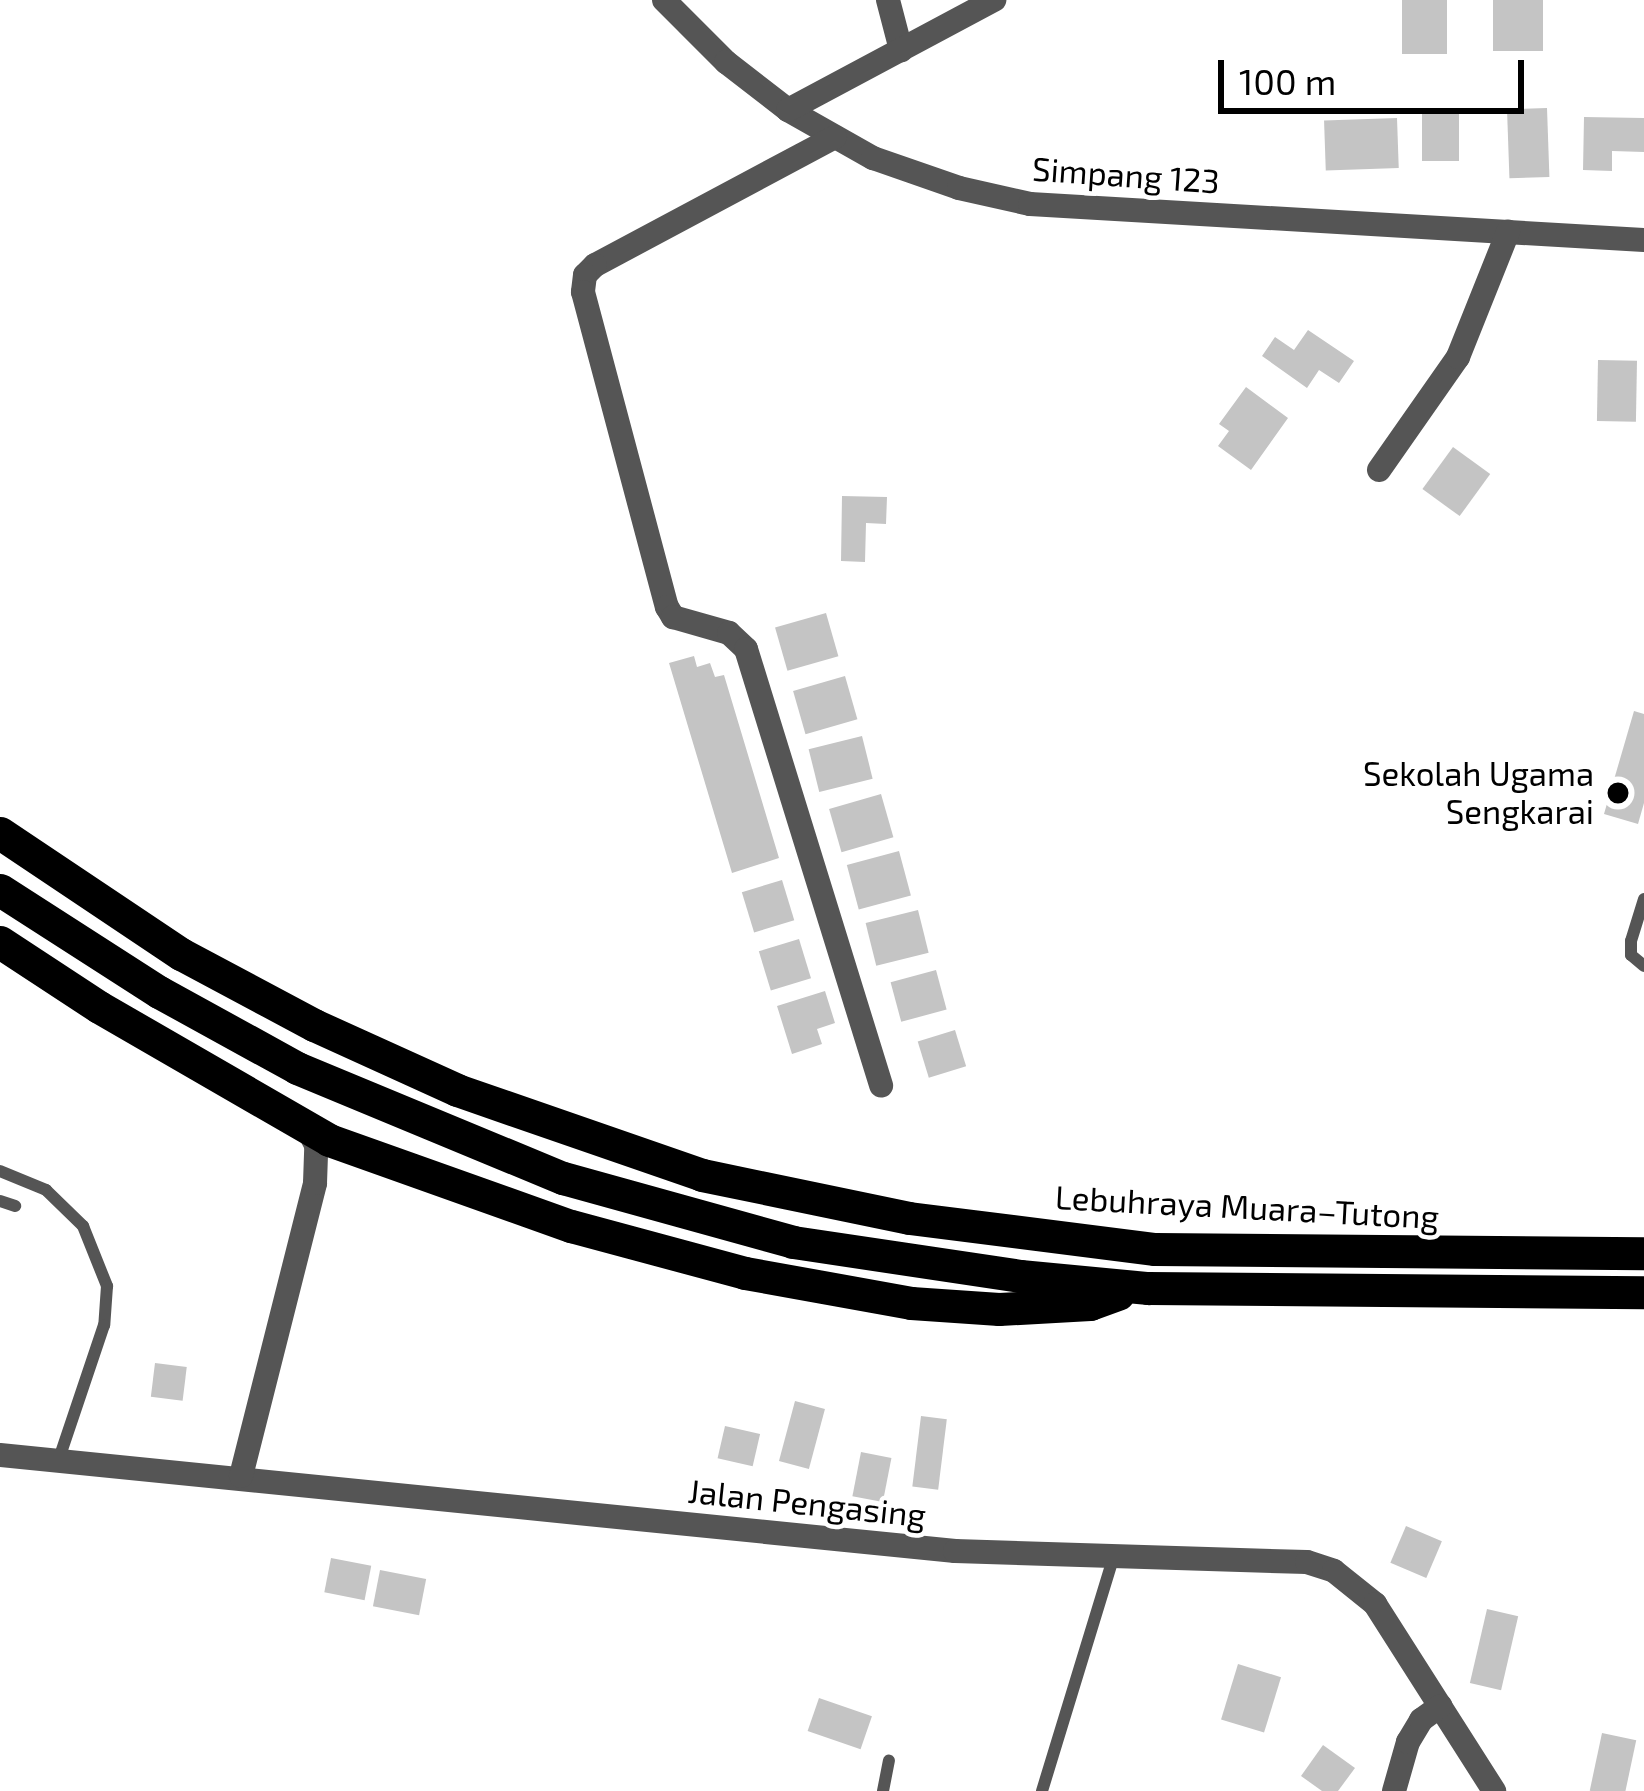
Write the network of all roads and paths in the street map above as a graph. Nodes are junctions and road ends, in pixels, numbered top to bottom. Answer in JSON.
{"nodes":[{"id":1,"x":664,"y":0,"type":"edge"},
{"id":2,"x":888,"y":0,"type":"edge"},
{"id":3,"x":994,"y":0,"type":"edge"},
{"id":4,"x":901,"y":50,"type":"junction"},
{"id":5,"x":788,"y":110,"type":"junction"},
{"id":6,"x":835,"y":137,"type":"junction"},
{"id":7,"x":1508,"y":232,"type":"junction"},
{"id":8,"x":1644,"y":240,"type":"edge"},
{"id":9,"x":1378,"y":470,"type":"dead end"},
{"id":10,"x":0,"y":833,"type":"edge"},
{"id":11,"x":0,"y":890,"type":"edge"},
{"id":12,"x":1644,"y":898,"type":"edge"},
{"id":13,"x":0,"y":942,"type":"edge"},
{"id":14,"x":1644,"y":967,"type":"edge"},
{"id":15,"x":881,"y":1086,"type":"dead end"},
{"id":16,"x":307,"y":1127,"type":"junction"},
{"id":17,"x":354,"y":1149,"type":"junction"},
{"id":18,"x":0,"y":1171,"type":"edge"},
{"id":19,"x":315,"y":1183,"type":"junction"},
{"id":20,"x":0,"y":1201,"type":"edge"},
{"id":21,"x":15,"y":1207,"type":"dead end"},
{"id":22,"x":1644,"y":1253,"type":"edge"},
{"id":23,"x":1137,"y":1287,"type":"junction"},
{"id":24,"x":1644,"y":1292,"type":"edge"},
{"id":25,"x":0,"y":1455,"type":"edge"},
{"id":26,"x":58,"y":1461,"type":"junction"},
{"id":27,"x":241,"y":1476,"type":"junction"},
{"id":28,"x":1114,"y":1555,"type":"junction"},
{"id":29,"x":1440,"y":1706,"type":"junction"},
{"id":30,"x":889,"y":1761,"type":"dead end"},
{"id":31,"x":883,"y":1791,"type":"edge"},
{"id":32,"x":1042,"y":1791,"type":"edge"},
{"id":33,"x":1394,"y":1791,"type":"edge"},
{"id":34,"x":1495,"y":1791,"type":"edge"}],
"edges":[{"from":1,"to":5,"type":"street","name":"Simpang 123"},
{"from":2,"to":4,"type":"street"},
{"from":3,"to":4,"type":"street"},
{"from":4,"to":5,"type":"street"},
{"from":5,"to":6,"type":"street","name":"Simpang 123"},
{"from":6,"to":7,"type":"street","name":"Simpang 123"},
{"from":6,"to":15,"type":"street"},
{"from":7,"to":8,"type":"street","name":"Simpang 123"},
{"from":7,"to":9,"type":"street"},
{"from":10,"to":22,"type":"highway","name":"Lebuhraya Muara–Tutong"},
{"from":11,"to":23,"type":"highway"},
{"from":12,"to":14,"type":"lane"},
{"from":13,"to":16,"type":"highway"},
{"from":16,"to":17,"type":"highway"},
{"from":16,"to":19,"type":"street"},
{"from":17,"to":19,"type":"street"},
{"from":17,"to":23,"type":"highway"},
{"from":18,"to":26,"type":"lane"},
{"from":19,"to":27,"type":"street"},
{"from":20,"to":21,"type":"lane"},
{"from":23,"to":24,"type":"highway"},
{"from":25,"to":26,"type":"street","name":"Jalan Pengasing"},
{"from":26,"to":27,"type":"street","name":"Jalan Pengasing"},
{"from":27,"to":28,"type":"street","name":"Jalan Pengasing"},
{"from":28,"to":29,"type":"street","name":"Jalan Pengasing"},
{"from":28,"to":32,"type":"lane"},
{"from":29,"to":33,"type":"street"},
{"from":29,"to":34,"type":"street","name":"Jalan Pengasing"},
{"from":30,"to":31,"type":"lane"}]}
